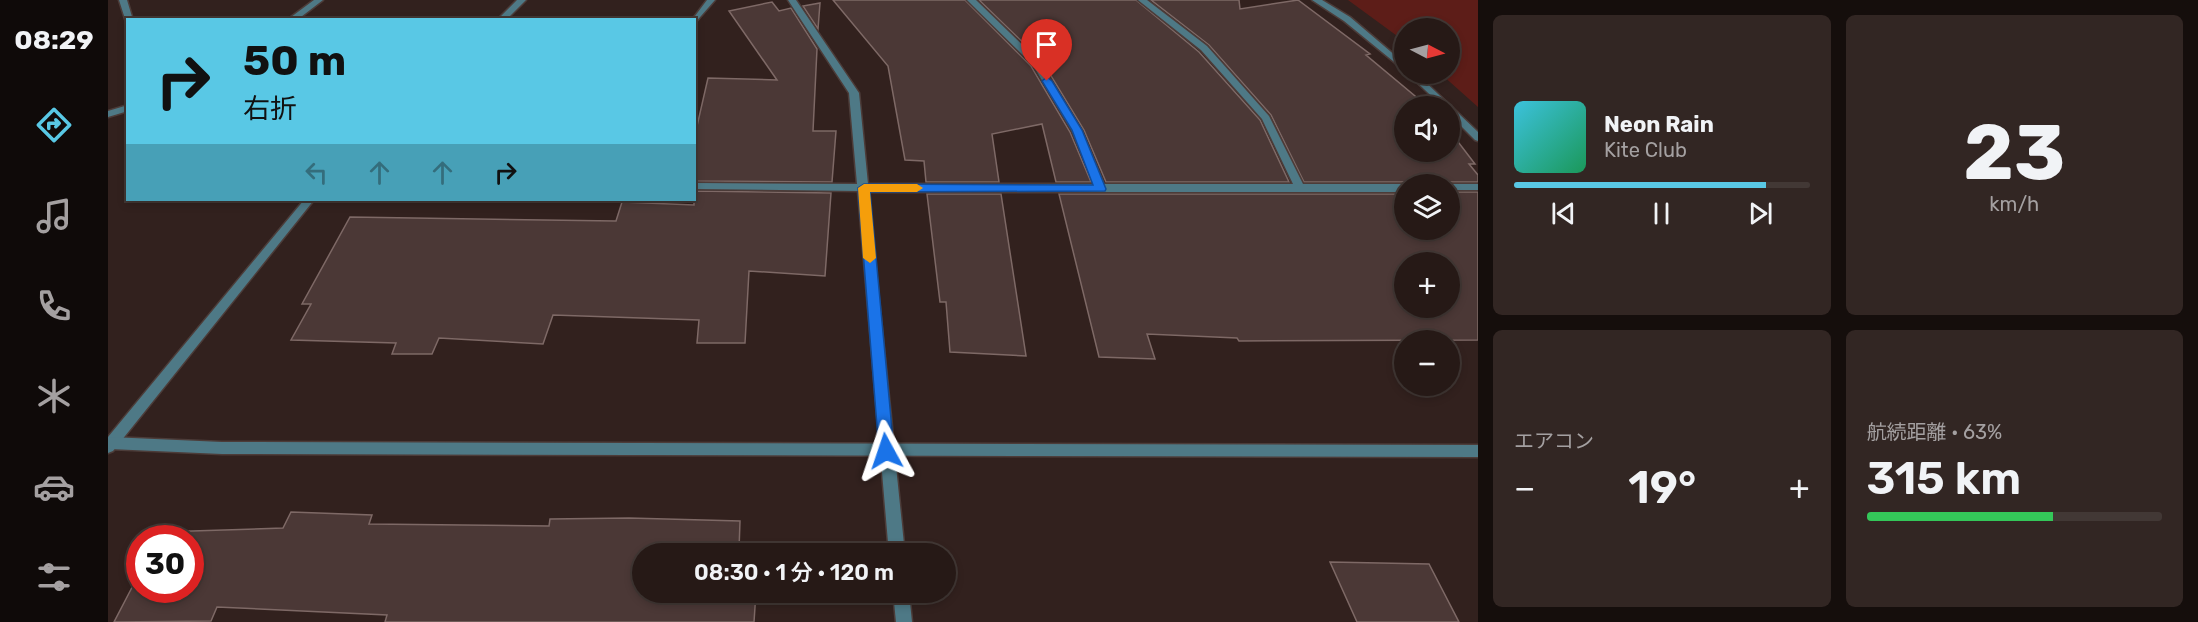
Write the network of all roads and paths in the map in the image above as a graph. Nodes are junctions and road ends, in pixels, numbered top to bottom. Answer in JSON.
{"nodes":[{"id":1,"x":123,"y":0,"type":"edge"},
{"id":2,"x":319,"y":0,"type":"edge"},
{"id":3,"x":522,"y":0,"type":"edge"},
{"id":4,"x":711,"y":0,"type":"edge"},
{"id":5,"x":792,"y":0,"type":"edge"},
{"id":6,"x":971,"y":0,"type":"edge"},
{"id":7,"x":1142,"y":0,"type":"edge"},
{"id":8,"x":1316,"y":0,"type":"edge"},
{"id":9,"x":128,"y":18,"type":"edge"},
{"id":10,"x":294,"y":18,"type":"edge"},
{"id":11,"x":503,"y":18,"type":"edge"},
{"id":12,"x":696,"y":19,"type":"edge"},
{"id":13,"x":1394,"y":58,"type":"edge"},
{"id":14,"x":1423,"y":84,"type":"edge"},
{"id":15,"x":1435,"y":96,"type":"edge"},
{"id":16,"x":126,"y":109,"type":"edge"},
{"id":17,"x":108,"y":114,"type":"edge"},
{"id":18,"x":1460,"y":120,"type":"edge"},
{"id":19,"x":1478,"y":138,"type":"edge"},
{"id":20,"x":696,"y":186,"type":"edge"},
{"id":21,"x":1460,"y":187,"type":"edge"},
{"id":22,"x":1478,"y":187,"type":"edge"},
{"id":23,"x":864,"y":188,"type":"junction"},
{"id":24,"x":1394,"y":188,"type":"edge"},
{"id":25,"x":1101,"y":189,"type":"junction"},
{"id":26,"x":1300,"y":189,"type":"junction"},
{"id":27,"x":308,"y":201,"type":"edge"},
{"id":28,"x":109,"y":444,"type":"edge"},
{"id":29,"x":886,"y":451,"type":"junction"},
{"id":30,"x":1478,"y":451,"type":"edge"},
{"id":31,"x":896,"y":543,"type":"edge"},
{"id":32,"x":902,"y":603,"type":"edge"},
{"id":33,"x":904,"y":622,"type":"edge"}],
"edges":[{"from":1,"to":9,"type":"street"},
{"from":2,"to":10,"type":"street"},
{"from":3,"to":11,"type":"street"},
{"from":4,"to":12,"type":"street"},
{"from":5,"to":23,"type":"street"},
{"from":6,"to":25,"type":"street"},
{"from":7,"to":26,"type":"street"},
{"from":8,"to":13,"type":"street"},
{"from":14,"to":15,"type":"street"},
{"from":16,"to":17,"type":"street"},
{"from":18,"to":19,"type":"street"},
{"from":20,"to":23,"type":"street"},
{"from":21,"to":22,"type":"street"},
{"from":23,"to":25,"type":"street"},
{"from":23,"to":29,"type":"street"},
{"from":24,"to":26,"type":"street"},
{"from":25,"to":26,"type":"street"},
{"from":27,"to":28,"type":"street"},
{"from":28,"to":29,"type":"street"},
{"from":29,"to":30,"type":"street"},
{"from":29,"to":31,"type":"street"},
{"from":32,"to":33,"type":"street"}]}
